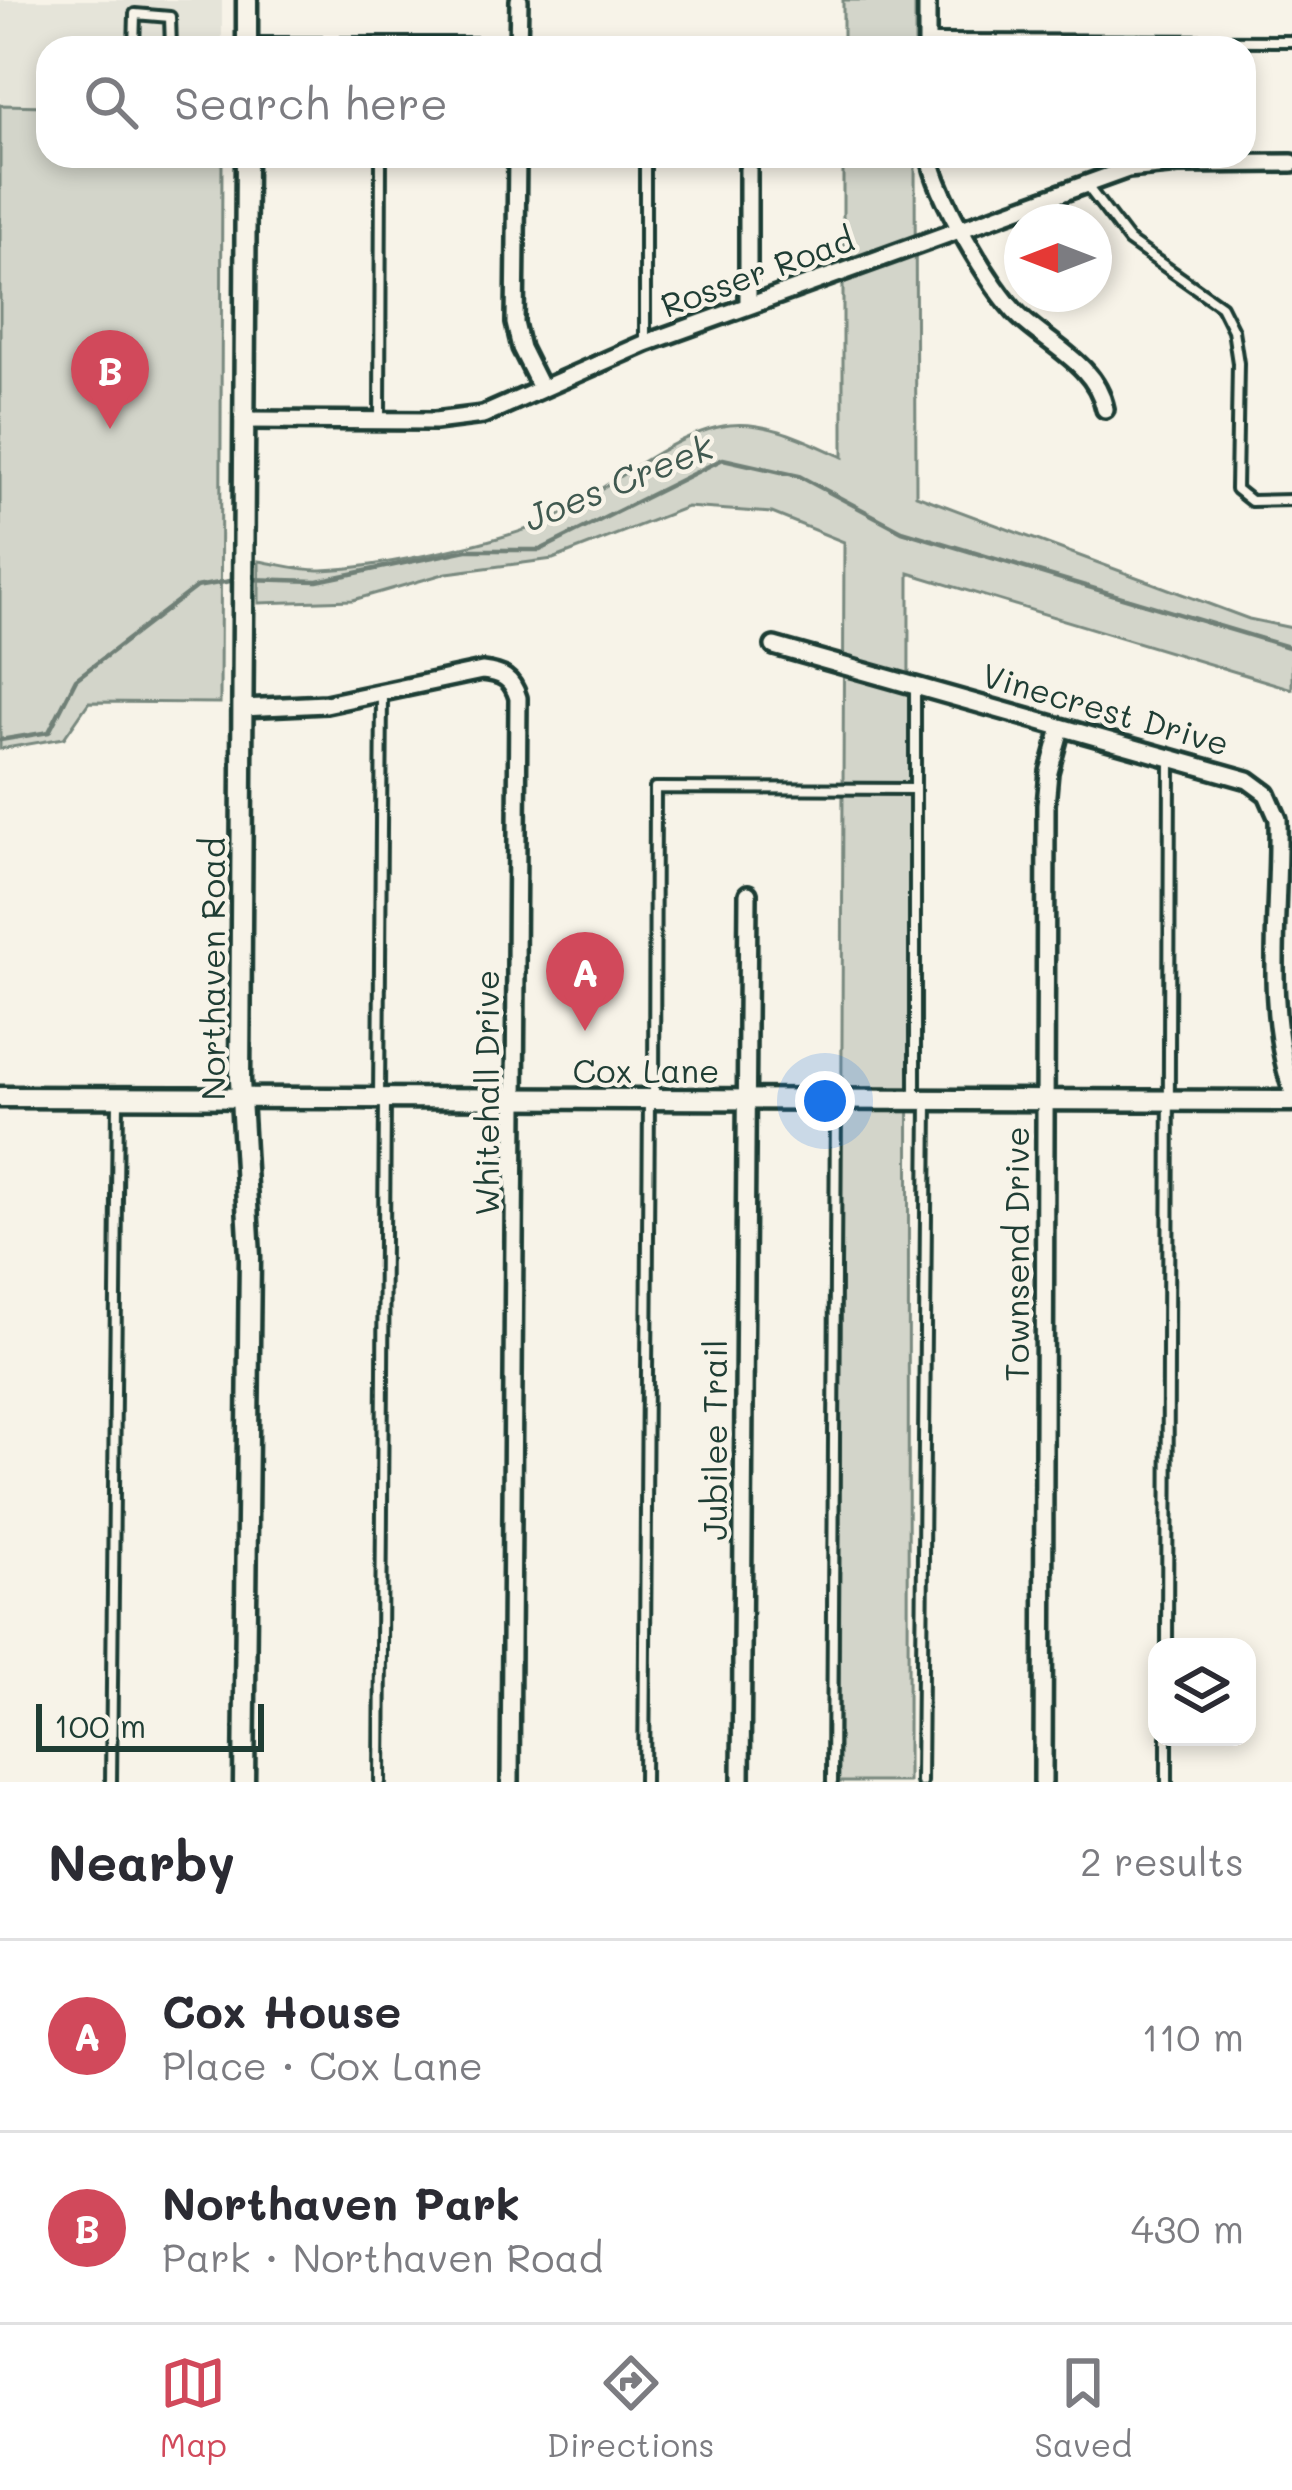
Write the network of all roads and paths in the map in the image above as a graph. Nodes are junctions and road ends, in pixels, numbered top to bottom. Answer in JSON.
{"nodes":[{"id":1,"x":248,"y":0,"type":"edge"},
{"id":2,"x":519,"y":0,"type":"edge"},
{"id":3,"x":927,"y":0,"type":"edge"},
{"id":4,"x":134,"y":36,"type":"edge"},
{"id":5,"x":171,"y":36,"type":"edge"},
{"id":6,"x":247,"y":36,"type":"edge"},
{"id":7,"x":518,"y":36,"type":"edge"},
{"id":8,"x":927,"y":36,"type":"edge"},
{"id":9,"x":1256,"y":41,"type":"edge"},
{"id":10,"x":1292,"y":41,"type":"edge"},
{"id":11,"x":1256,"y":164,"type":"edge"},
{"id":12,"x":1292,"y":164,"type":"edge"},
{"id":13,"x":246,"y":168,"type":"edge"},
{"id":14,"x":381,"y":168,"type":"edge"},
{"id":15,"x":517,"y":168,"type":"edge"},
{"id":16,"x":645,"y":168,"type":"edge"},
{"id":17,"x":933,"y":168,"type":"edge"},
{"id":18,"x":1145,"y":168,"type":"edge"},
{"id":19,"x":748,"y":169,"type":"dead end"},
{"id":20,"x":1086,"y":184,"type":"junction"},
{"id":21,"x":962,"y":228,"type":"junction"},
{"id":22,"x":748,"y":304,"type":"junction"},
{"id":23,"x":646,"y":344,"type":"junction"},
{"id":24,"x":541,"y":388,"type":"junction"},
{"id":25,"x":1105,"y":410,"type":"dead end"},
{"id":26,"x":243,"y":420,"type":"junction"},
{"id":27,"x":380,"y":421,"type":"junction"},
{"id":28,"x":1292,"y":500,"type":"edge"},
{"id":29,"x":774,"y":646,"type":"dead end"},
{"id":30,"x":915,"y":686,"type":"junction"},
{"id":31,"x":382,"y":692,"type":"junction"},
{"id":32,"x":242,"y":708,"type":"junction"},
{"id":33,"x":1061,"y":728,"type":"junction"},
{"id":34,"x":1170,"y":757,"type":"junction"},
{"id":35,"x":915,"y":789,"type":"junction"},
{"id":36,"x":1285,"y":837,"type":"edge"},
{"id":37,"x":748,"y":894,"type":"dead end"},
{"id":38,"x":1292,"y":1090,"type":"edge"},
{"id":39,"x":0,"y":1097,"type":"edge"},
{"id":40,"x":118,"y":1097,"type":"junction"},
{"id":41,"x":382,"y":1098,"type":"junction"},
{"id":42,"x":515,"y":1098,"type":"junction"},
{"id":43,"x":651,"y":1099,"type":"junction"},
{"id":44,"x":746,"y":1099,"type":"junction"},
{"id":45,"x":836,"y":1099,"type":"junction"},
{"id":46,"x":240,"y":1100,"type":"junction"},
{"id":47,"x":921,"y":1100,"type":"junction"},
{"id":48,"x":1046,"y":1100,"type":"junction"},
{"id":49,"x":1168,"y":1101,"type":"junction"},
{"id":50,"x":1292,"y":1101,"type":"edge"},
{"id":51,"x":1167,"y":1638,"type":"edge"},
{"id":52,"x":1167,"y":1746,"type":"edge"},
{"id":53,"x":111,"y":1782,"type":"edge"},
{"id":54,"x":244,"y":1782,"type":"edge"},
{"id":55,"x":380,"y":1782,"type":"edge"},
{"id":56,"x":509,"y":1782,"type":"edge"},
{"id":57,"x":644,"y":1782,"type":"edge"},
{"id":58,"x":741,"y":1782,"type":"edge"},
{"id":59,"x":832,"y":1782,"type":"edge"},
{"id":60,"x":921,"y":1782,"type":"edge"},
{"id":61,"x":1043,"y":1782,"type":"edge"},
{"id":62,"x":1166,"y":1782,"type":"edge"}],
"edges":[{"from":1,"to":6,"type":"street"},
{"from":2,"to":7,"type":"street"},
{"from":3,"to":8,"type":"street"},
{"from":4,"to":5,"type":"lane"},
{"from":9,"to":10,"type":"lane"},
{"from":11,"to":12,"type":"street","name":"Rosser Road"},
{"from":13,"to":26,"type":"street","name":"Northaven Road"},
{"from":14,"to":27,"type":"lane"},
{"from":15,"to":24,"type":"street"},
{"from":16,"to":23,"type":"lane"},
{"from":17,"to":21,"type":"street"},
{"from":18,"to":20,"type":"street","name":"Rosser Road"},
{"from":19,"to":22,"type":"street"},
{"from":20,"to":21,"type":"street","name":"Rosser Road"},
{"from":20,"to":28,"type":"lane"},
{"from":21,"to":22,"type":"street","name":"Rosser Road"},
{"from":21,"to":25,"type":"street"},
{"from":22,"to":23,"type":"street","name":"Rosser Road"},
{"from":23,"to":24,"type":"street","name":"Rosser Road"},
{"from":24,"to":27,"type":"street","name":"Rosser Road"},
{"from":26,"to":27,"type":"street","name":"Rosser Road"},
{"from":26,"to":32,"type":"street","name":"Northaven Road"},
{"from":29,"to":30,"type":"street","name":"Vinecrest Drive"},
{"from":30,"to":33,"type":"street","name":"Vinecrest Drive"},
{"from":30,"to":35,"type":"lane"},
{"from":31,"to":32,"type":"street","name":"Whitehall Drive"},
{"from":31,"to":41,"type":"lane"},
{"from":31,"to":42,"type":"street","name":"Whitehall Drive"},
{"from":32,"to":46,"type":"street","name":"Northaven Road"},
{"from":33,"to":34,"type":"street","name":"Vinecrest Drive"},
{"from":33,"to":48,"type":"street","name":"Townsend Drive"},
{"from":34,"to":36,"type":"street","name":"Vinecrest Drive"},
{"from":34,"to":49,"type":"lane"},
{"from":35,"to":43,"type":"lane"},
{"from":35,"to":47,"type":"lane"},
{"from":36,"to":38,"type":"street","name":"Vinecrest Drive"},
{"from":37,"to":44,"type":"street","name":"Jubilee Trail"},
{"from":39,"to":40,"type":"street","name":"Cox Lane"},
{"from":40,"to":46,"type":"street","name":"Cox Lane"},
{"from":40,"to":53,"type":"lane"},
{"from":41,"to":42,"type":"street","name":"Cox Lane"},
{"from":41,"to":46,"type":"street","name":"Cox Lane"},
{"from":41,"to":55,"type":"lane"},
{"from":42,"to":43,"type":"street","name":"Cox Lane"},
{"from":42,"to":56,"type":"street","name":"Whitehall Drive"},
{"from":43,"to":44,"type":"street","name":"Cox Lane"},
{"from":43,"to":57,"type":"lane"},
{"from":44,"to":45,"type":"street","name":"Cox Lane"},
{"from":44,"to":58,"type":"street","name":"Jubilee Trail"},
{"from":45,"to":47,"type":"street","name":"Cox Lane"},
{"from":45,"to":59,"type":"lane"},
{"from":46,"to":54,"type":"street","name":"Northaven Road"},
{"from":47,"to":48,"type":"street","name":"Cox Lane"},
{"from":47,"to":60,"type":"lane"},
{"from":48,"to":49,"type":"street","name":"Cox Lane"},
{"from":48,"to":61,"type":"street","name":"Townsend Drive"},
{"from":49,"to":50,"type":"street","name":"Cox Lane"},
{"from":49,"to":51,"type":"lane"},
{"from":52,"to":62,"type":"lane"}]}
